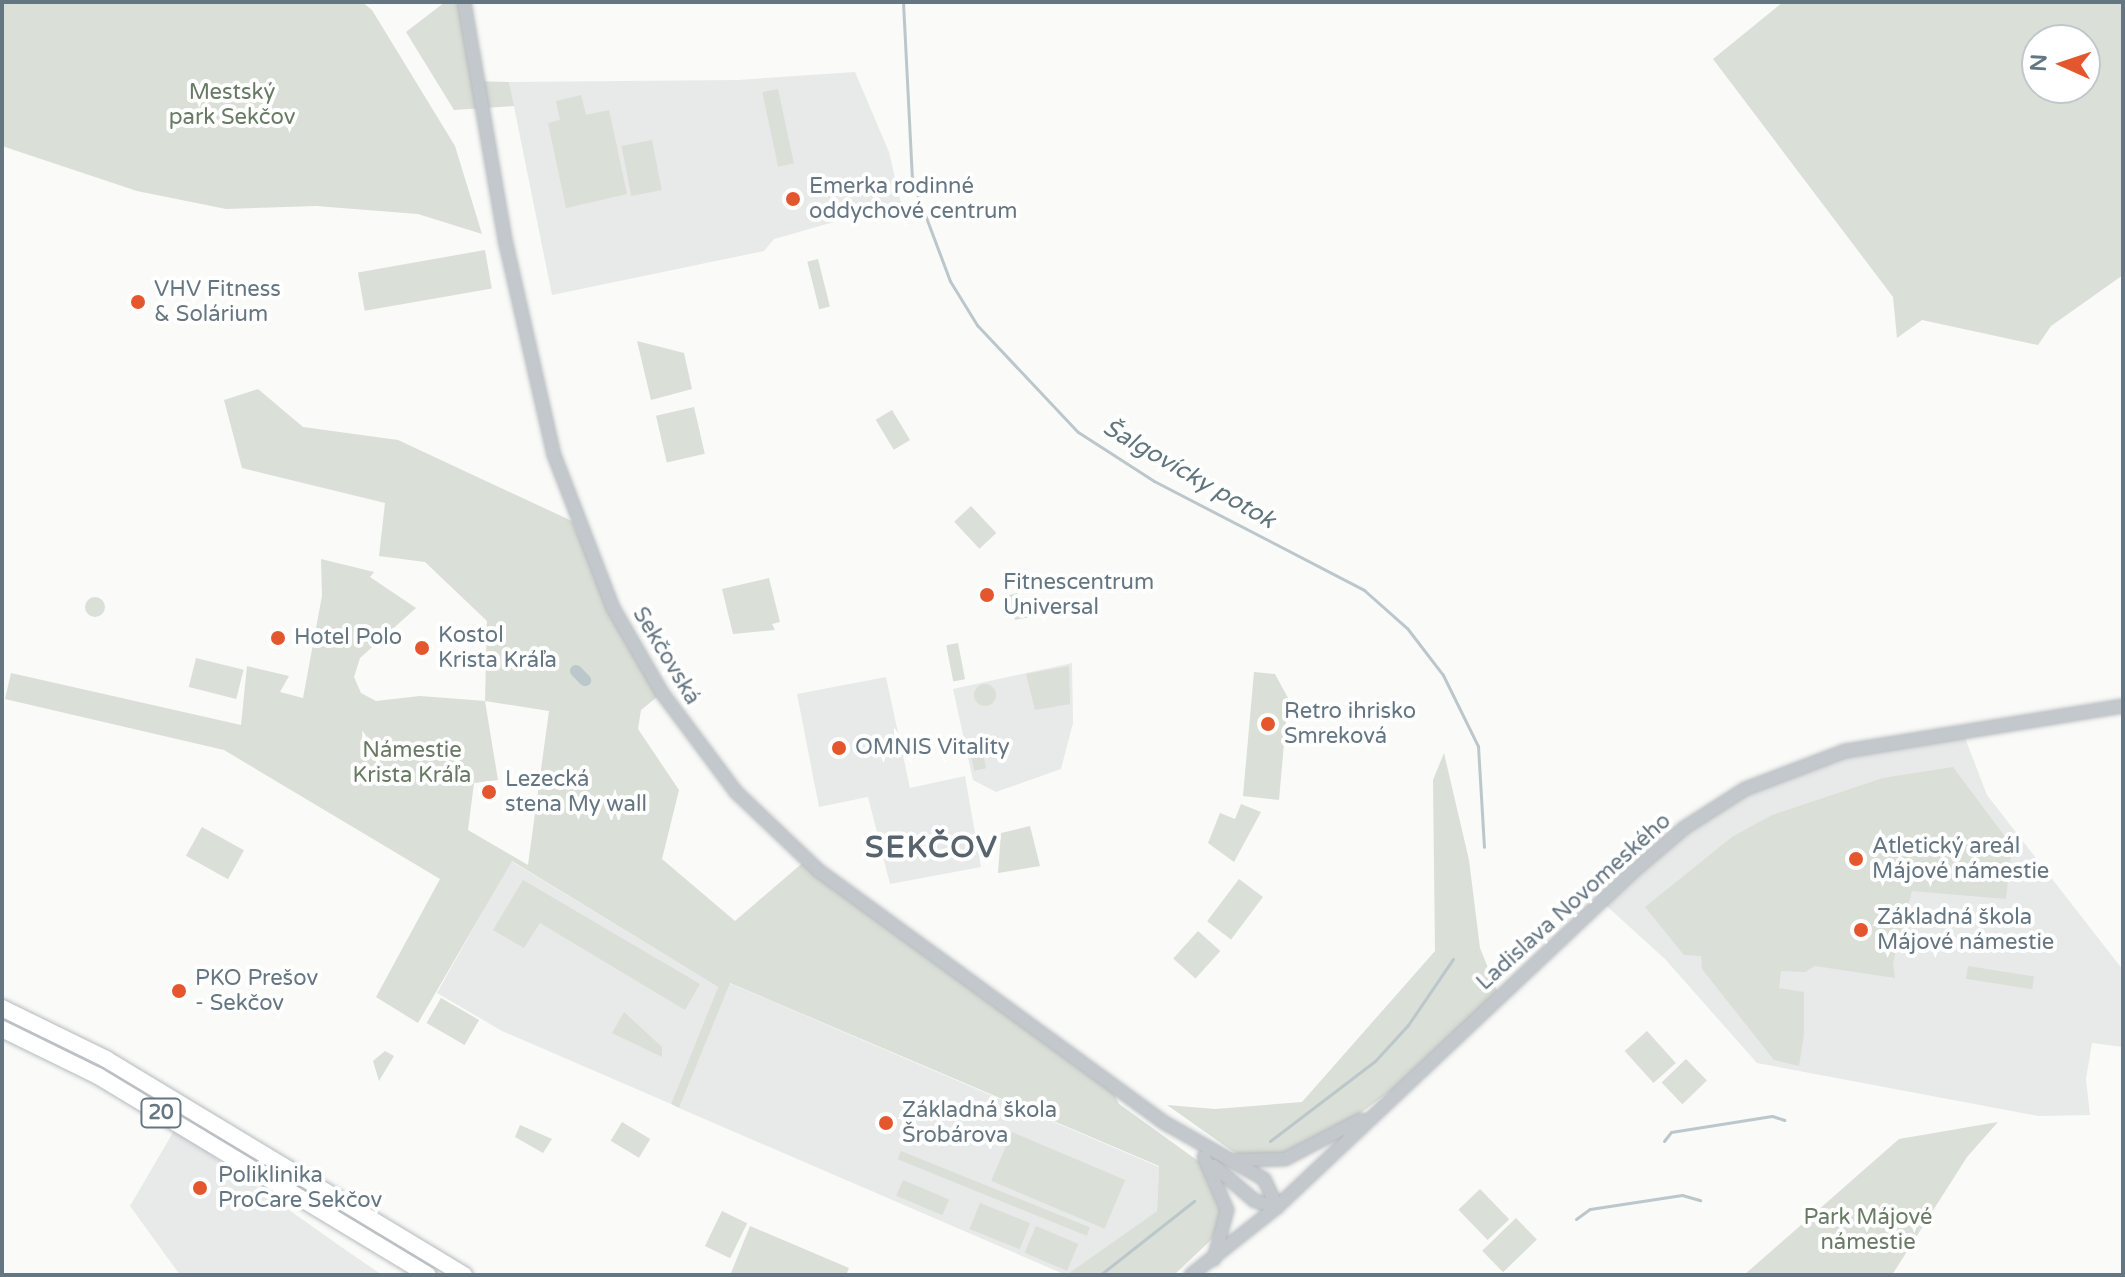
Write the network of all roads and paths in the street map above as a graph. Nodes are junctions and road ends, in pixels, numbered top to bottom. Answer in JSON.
{"nodes":[{"id":1,"x":464,"y":2,"type":"edge"},
{"id":2,"x":2123,"y":706,"type":"edge"},
{"id":3,"x":2,"y":1008,"type":"edge"},
{"id":4,"x":2,"y":1029,"type":"edge"},
{"id":5,"x":1388,"y":1099,"type":"junction"},
{"id":6,"x":1165,"y":1123,"type":"junction"},
{"id":7,"x":1200,"y":1154,"type":"junction"},
{"id":8,"x":1229,"y":1159,"type":"junction"},
{"id":9,"x":1277,"y":1207,"type":"junction"},
{"id":10,"x":1213,"y":1262,"type":"junction"},
{"id":11,"x":428,"y":1275,"type":"edge"},
{"id":12,"x":464,"y":1275,"type":"edge"},
{"id":13,"x":1191,"y":1275,"type":"edge"},
{"id":14,"x":1203,"y":1275,"type":"edge"}],
"edges":[{"from":1,"to":6,"type":"street","name":"Sekčovská"},
{"from":2,"to":5,"type":"street","name":"Ladislava Novomeského"},
{"from":3,"to":12,"type":"main road","number":"20"},
{"from":4,"to":11,"type":"main road","number":"20"},
{"from":5,"to":8,"type":"street"},
{"from":5,"to":9,"type":"street","name":"Ladislava Novomeského"},
{"from":6,"to":7,"type":"street","name":"Sekčovská"},
{"from":6,"to":8,"type":"street","name":"Sekčovská"},
{"from":7,"to":9,"type":"street","name":"Sekčovská"},
{"from":7,"to":10,"type":"street","name":"Sekčovská"},
{"from":8,"to":9,"type":"street","name":"Sekčovská"},
{"from":9,"to":10,"type":"street","name":"Ladislava Novomeského"},
{"from":10,"to":13,"type":"street","name":"Ladislava Novomeského"},
{"from":10,"to":14,"type":"street","name":"Ladislava Novomeského"}]}
